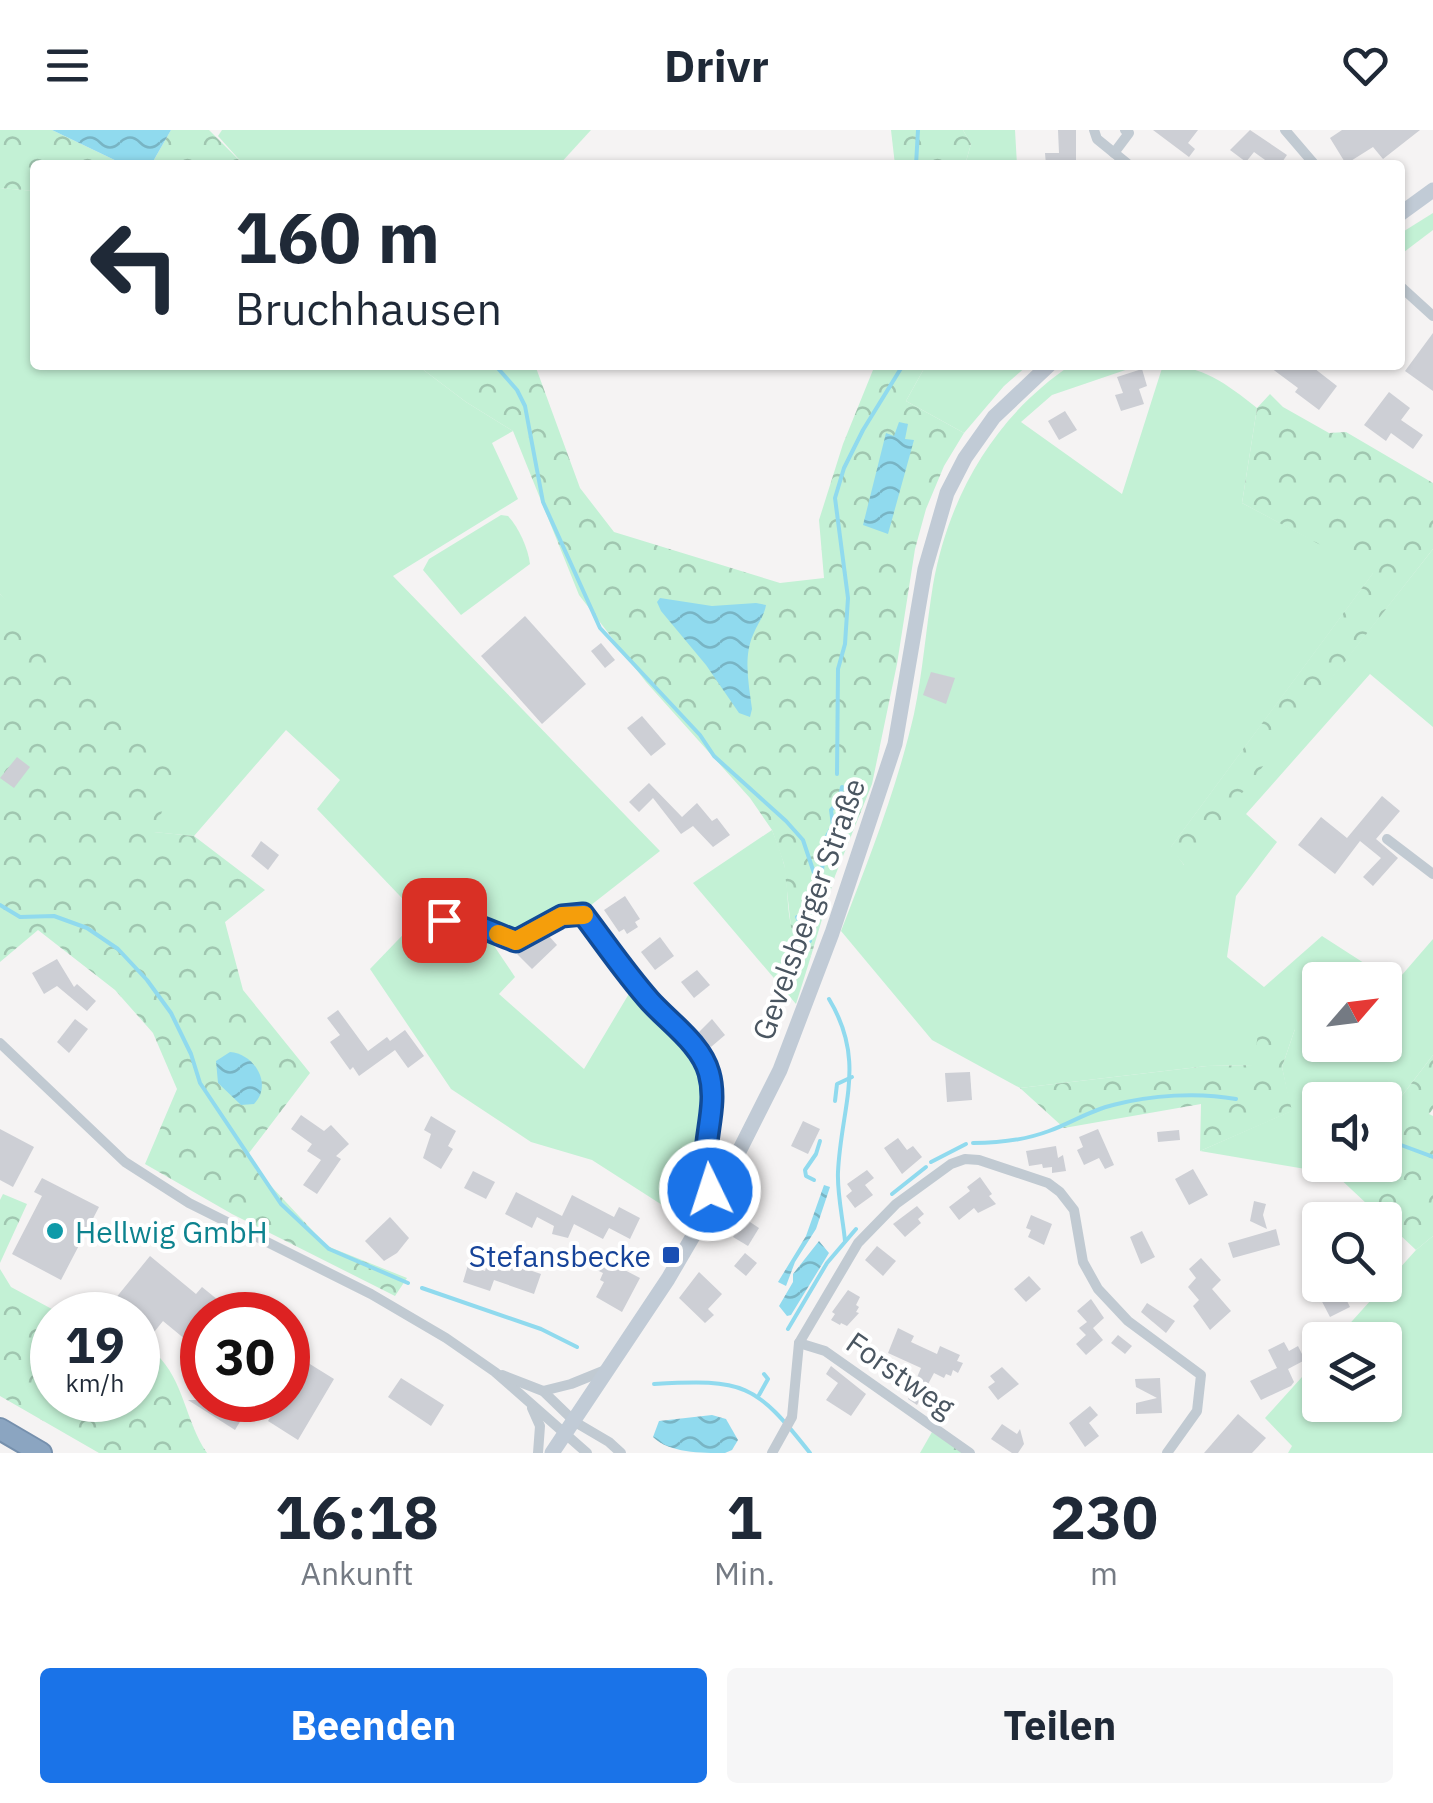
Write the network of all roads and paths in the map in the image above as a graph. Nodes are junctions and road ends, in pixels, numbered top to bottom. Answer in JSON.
{"nodes":[{"id":1,"x":1094,"y":130,"type":"edge"},
{"id":2,"x":1125,"y":130,"type":"edge"},
{"id":3,"x":1285,"y":130,"type":"edge"},
{"id":4,"x":1114,"y":153,"type":"junction"},
{"id":5,"x":1123,"y":160,"type":"edge"},
{"id":6,"x":1311,"y":160,"type":"edge"},
{"id":7,"x":1433,"y":190,"type":"edge"},
{"id":8,"x":1405,"y":210,"type":"edge"},
{"id":9,"x":1405,"y":291,"type":"edge"},
{"id":10,"x":1433,"y":316,"type":"edge"},
{"id":11,"x":1044,"y":370,"type":"edge"},
{"id":12,"x":1387,"y":839,"type":"dead end"},
{"id":13,"x":1433,"y":874,"type":"edge"},
{"id":14,"x":414,"y":922,"type":"dead end"},
{"id":15,"x":0,"y":1044,"type":"edge"},
{"id":16,"x":717,"y":1194,"type":"junction"},
{"id":17,"x":799,"y":1343,"type":"junction"},
{"id":18,"x":611,"y":1368,"type":"junction"},
{"id":19,"x":495,"y":1372,"type":"junction"},
{"id":20,"x":544,"y":1391,"type":"junction"},
{"id":21,"x":532,"y":1408,"type":"junction"},
{"id":22,"x":572,"y":1428,"type":"junction"},
{"id":23,"x":0,"y":1429,"type":"edge"},
{"id":24,"x":41,"y":1453,"type":"edge"},
{"id":25,"x":538,"y":1453,"type":"edge"},
{"id":26,"x":552,"y":1453,"type":"edge"},
{"id":27,"x":586,"y":1453,"type":"edge"},
{"id":28,"x":621,"y":1453,"type":"edge"},
{"id":29,"x":772,"y":1453,"type":"edge"},
{"id":30,"x":970,"y":1453,"type":"edge"},
{"id":31,"x":1167,"y":1453,"type":"edge"}],
"edges":[{"from":1,"to":4,"type":"street"},
{"from":2,"to":4,"type":"street"},
{"from":3,"to":6,"type":"street"},
{"from":4,"to":5,"type":"street"},
{"from":7,"to":8,"type":"main road"},
{"from":9,"to":10,"type":"street"},
{"from":11,"to":16,"type":"main road","name":"Gevelsberger Straße"},
{"from":12,"to":13,"type":"street"},
{"from":14,"to":16,"type":"street"},
{"from":15,"to":19,"type":"street"},
{"from":16,"to":18,"type":"main road","name":"Gevelsberger Straße"},
{"from":17,"to":29,"type":"street"},
{"from":17,"to":30,"type":"street","name":"Forstweg"},
{"from":17,"to":31,"type":"street"},
{"from":18,"to":20,"type":"street"},
{"from":18,"to":22,"type":"main road","name":"Gevelsberger Straße"},
{"from":19,"to":20,"type":"street"},
{"from":19,"to":21,"type":"street"},
{"from":20,"to":22,"type":"street"},
{"from":21,"to":22,"type":"street"},
{"from":21,"to":25,"type":"street"},
{"from":22,"to":26,"type":"main road","name":"Gevelsberger Straße"},
{"from":22,"to":27,"type":"street"},
{"from":22,"to":28,"type":"street"},
{"from":23,"to":24,"type":"highway"}]}
